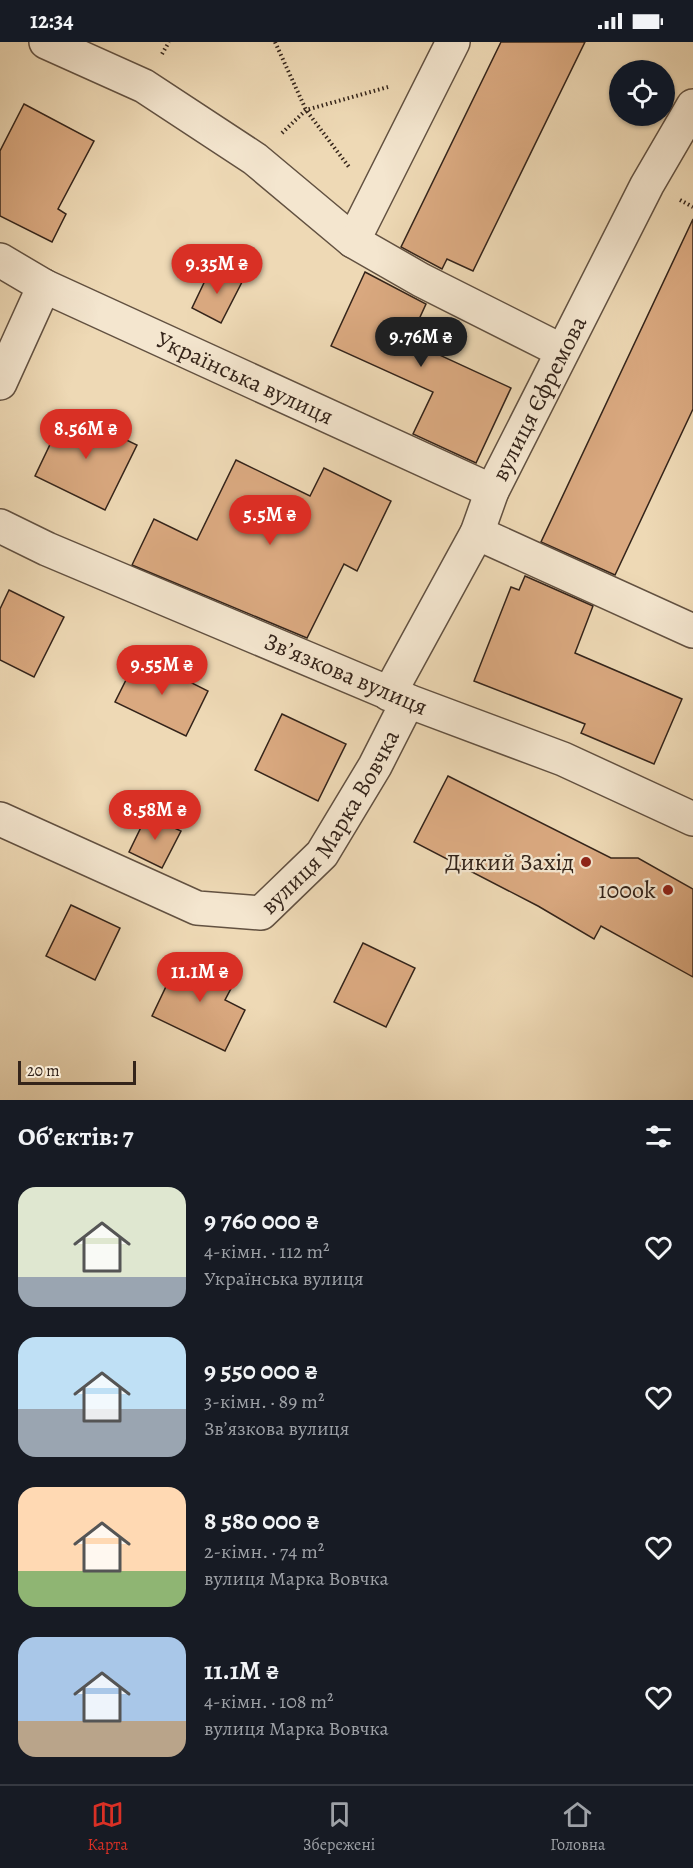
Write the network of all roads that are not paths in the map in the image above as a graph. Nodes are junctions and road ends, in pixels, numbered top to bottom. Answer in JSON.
{"nodes":[{"id":1,"x":46,"y":42,"type":"edge"},
{"id":2,"x":453,"y":42,"type":"edge"},
{"id":3,"x":692,"y":111,"type":"edge"},
{"id":4,"x":353,"y":241,"type":"junction"},
{"id":5,"x":0,"y":260,"type":"edge"},
{"id":6,"x":44,"y":286,"type":"junction"},
{"id":7,"x":562,"y":351,"type":"junction"},
{"id":8,"x":0,"y":382,"type":"edge"},
{"id":9,"x":492,"y":491,"type":"junction"},
{"id":10,"x":0,"y":526,"type":"edge"},
{"id":11,"x":477,"y":533,"type":"junction"},
{"id":12,"x":693,"y":631,"type":"edge"},
{"id":13,"x":399,"y":698,"type":"junction"},
{"id":14,"x":0,"y":819,"type":"edge"},
{"id":15,"x":693,"y":819,"type":"edge"}],
"edges":[{"from":1,"to":4,"type":"street"},
{"from":2,"to":4,"type":"street"},
{"from":3,"to":7,"type":"street","name":"вулиця Єфремова"},
{"from":4,"to":7,"type":"street"},
{"from":5,"to":6,"type":"street","name":"Українська вулиця"},
{"from":6,"to":8,"type":"street"},
{"from":6,"to":9,"type":"street","name":"Українська вулиця"},
{"from":7,"to":9,"type":"street","name":"вулиця Єфремова"},
{"from":9,"to":11,"type":"street","name":"вулиця Єфремова"},
{"from":10,"to":13,"type":"street","name":"Звʼязкова вулиця"},
{"from":11,"to":12,"type":"street"},
{"from":11,"to":13,"type":"street","name":"вулиця Єфремова"},
{"from":13,"to":14,"type":"street","name":"вулиця Марка Вовчка"},
{"from":13,"to":15,"type":"street","name":"Звʼязкова вулиця"}]}
